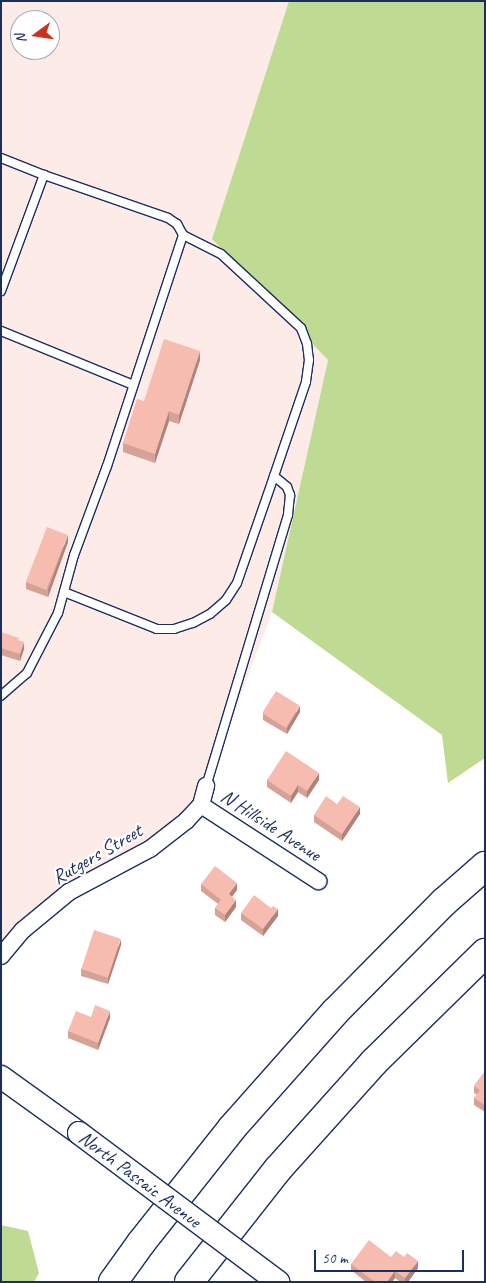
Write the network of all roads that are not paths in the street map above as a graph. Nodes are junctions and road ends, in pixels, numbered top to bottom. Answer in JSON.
{"nodes":[{"id":1,"x":1,"y":158,"type":"edge"},
{"id":2,"x":44,"y":175,"type":"junction"},
{"id":3,"x":184,"y":235,"type":"junction"},
{"id":4,"x":1,"y":291,"type":"edge"},
{"id":5,"x":1,"y":331,"type":"edge"},
{"id":6,"x":133,"y":385,"type":"junction"},
{"id":7,"x":274,"y":476,"type":"junction"},
{"id":8,"x":64,"y":592,"type":"junction"},
{"id":9,"x":1,"y":696,"type":"edge"},
{"id":10,"x":206,"y":786,"type":"joint"},
{"id":11,"x":201,"y":805,"type":"junction"},
{"id":12,"x":485,"y":866,"type":"edge"},
{"id":13,"x":318,"y":881,"type":"dead end"},
{"id":14,"x":485,"y":953,"type":"edge"},
{"id":15,"x":1,"y":956,"type":"edge"},
{"id":16,"x":1,"y":1077,"type":"edge"},
{"id":17,"x":113,"y":1282,"type":"edge"},
{"id":18,"x":190,"y":1282,"type":"edge"},
{"id":19,"x":278,"y":1282,"type":"edge"}],
"edges":[{"from":1,"to":2,"type":"lane"},
{"from":2,"to":3,"type":"lane"},
{"from":2,"to":4,"type":"lane"},
{"from":3,"to":6,"type":"lane"},
{"from":3,"to":7,"type":"lane"},
{"from":5,"to":6,"type":"lane"},
{"from":6,"to":8,"type":"lane"},
{"from":7,"to":8,"type":"lane"},
{"from":7,"to":10,"type":"lane"},
{"from":8,"to":9,"type":"lane"},
{"from":10,"to":11,"type":"street","name":"Rutgers Street"},
{"from":11,"to":13,"type":"street","name":"N Hillside Avenue"},
{"from":11,"to":15,"type":"street","name":"Rutgers Street"},
{"from":12,"to":17,"type":"highway"},
{"from":14,"to":18,"type":"highway"},
{"from":16,"to":19,"type":"main road","name":"North Passaic Avenue","bridge":true}]}
